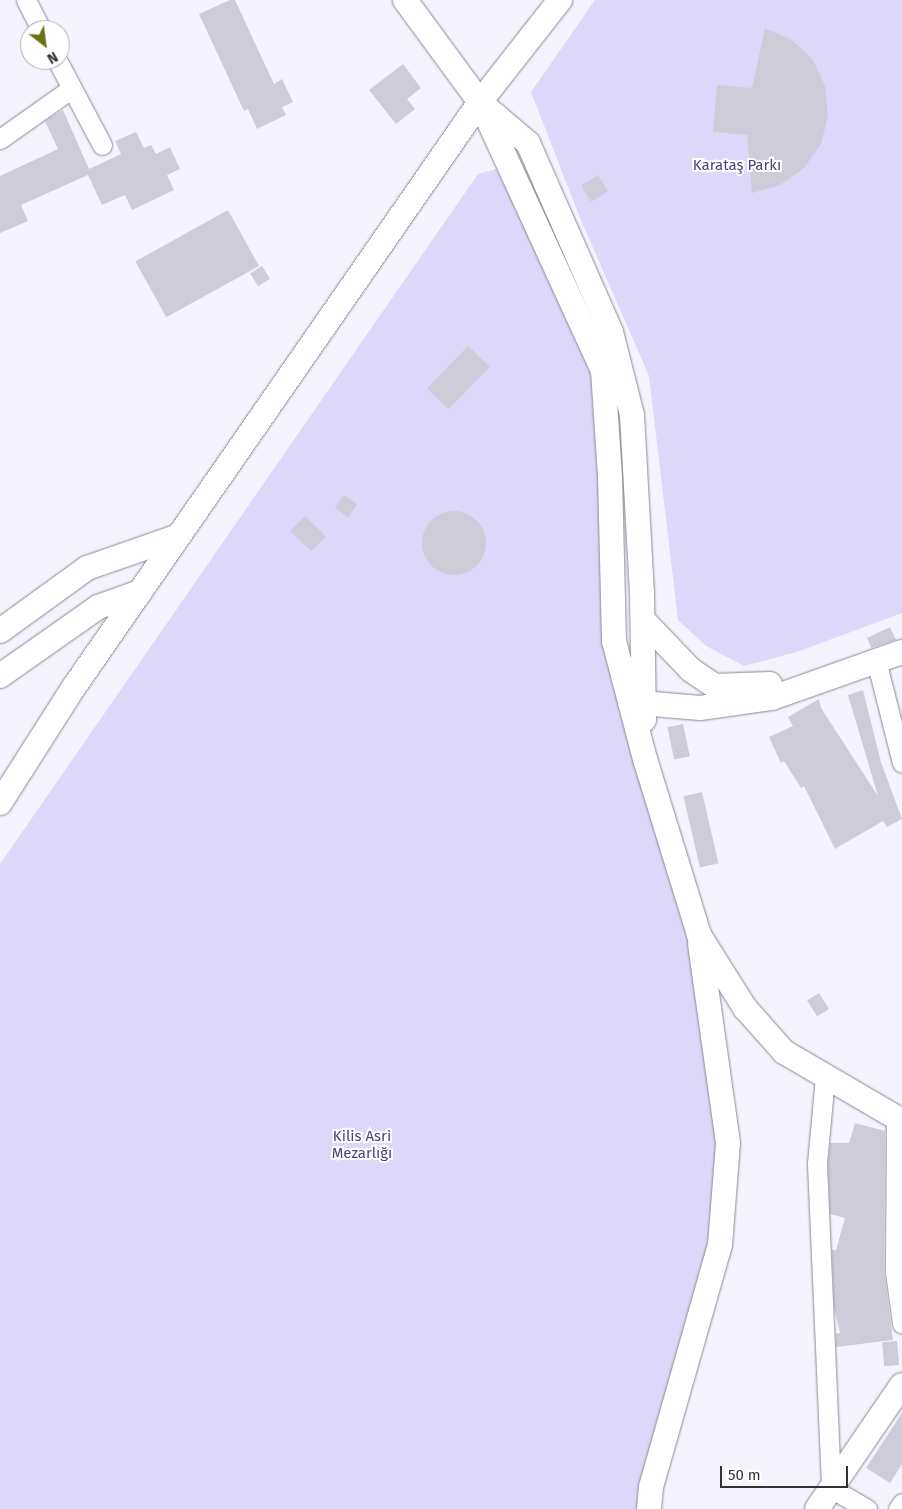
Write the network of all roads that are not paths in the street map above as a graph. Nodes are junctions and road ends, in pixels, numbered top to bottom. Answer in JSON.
{"nodes":[{"id":1,"x":26,"y":0,"type":"edge"},
{"id":2,"x":405,"y":0,"type":"edge"},
{"id":3,"x":560,"y":0,"type":"edge"},
{"id":4,"x":37,"y":20,"type":"edge"},
{"id":5,"x":62,"y":70,"type":"edge"},
{"id":6,"x":72,"y":88,"type":"junction"},
{"id":7,"x":480,"y":102,"type":"junction"},
{"id":8,"x":0,"y":138,"type":"edge"},
{"id":9,"x":102,"y":145,"type":"dead end"},
{"id":10,"x":179,"y":536,"type":"junction"},
{"id":11,"x":140,"y":592,"type":"junction"},
{"id":12,"x":642,"y":620,"type":"junction"},
{"id":13,"x":0,"y":631,"type":"edge"},
{"id":14,"x":902,"y":652,"type":"edge"},
{"id":15,"x":876,"y":660,"type":"junction"},
{"id":16,"x":0,"y":676,"type":"edge"},
{"id":17,"x":637,"y":702,"type":"junction"},
{"id":18,"x":902,"y":763,"type":"edge"},
{"id":19,"x":0,"y":803,"type":"edge"},
{"id":20,"x":699,"y":935,"type":"junction"},
{"id":21,"x":825,"y":1077,"type":"junction"},
{"id":22,"x":899,"y":1119,"type":"edge"},
{"id":23,"x":902,"y":1324,"type":"edge"},
{"id":24,"x":902,"y":1385,"type":"edge"},
{"id":25,"x":832,"y":1488,"type":"junction"},
{"id":26,"x":902,"y":1503,"type":"edge"},
{"id":27,"x":649,"y":1509,"type":"edge"},
{"id":28,"x":817,"y":1509,"type":"edge"},
{"id":29,"x":867,"y":1509,"type":"edge"},
{"id":30,"x":898,"y":1509,"type":"edge"}],
"edges":[{"from":1,"to":4,"type":"street"},
{"from":2,"to":7,"type":"street"},
{"from":3,"to":7,"type":"street"},
{"from":5,"to":6,"type":"street"},
{"from":6,"to":8,"type":"street"},
{"from":6,"to":9,"type":"street"},
{"from":7,"to":10,"type":"street"},
{"from":7,"to":12,"type":"street"},
{"from":7,"to":17,"type":"street"},
{"from":10,"to":11,"type":"street"},
{"from":10,"to":13,"type":"street"},
{"from":11,"to":16,"type":"street"},
{"from":11,"to":19,"type":"street"},
{"from":12,"to":15,"type":"street"},
{"from":12,"to":17,"type":"street"},
{"from":14,"to":15,"type":"street"},
{"from":15,"to":17,"type":"street"},
{"from":15,"to":18,"type":"street"},
{"from":17,"to":20,"type":"street"},
{"from":20,"to":21,"type":"street"},
{"from":20,"to":27,"type":"street"},
{"from":21,"to":22,"type":"street"},
{"from":21,"to":25,"type":"street"},
{"from":22,"to":23,"type":"street"},
{"from":24,"to":25,"type":"street"},
{"from":25,"to":28,"type":"street"},
{"from":25,"to":29,"type":"street"},
{"from":26,"to":30,"type":"street"}]}
